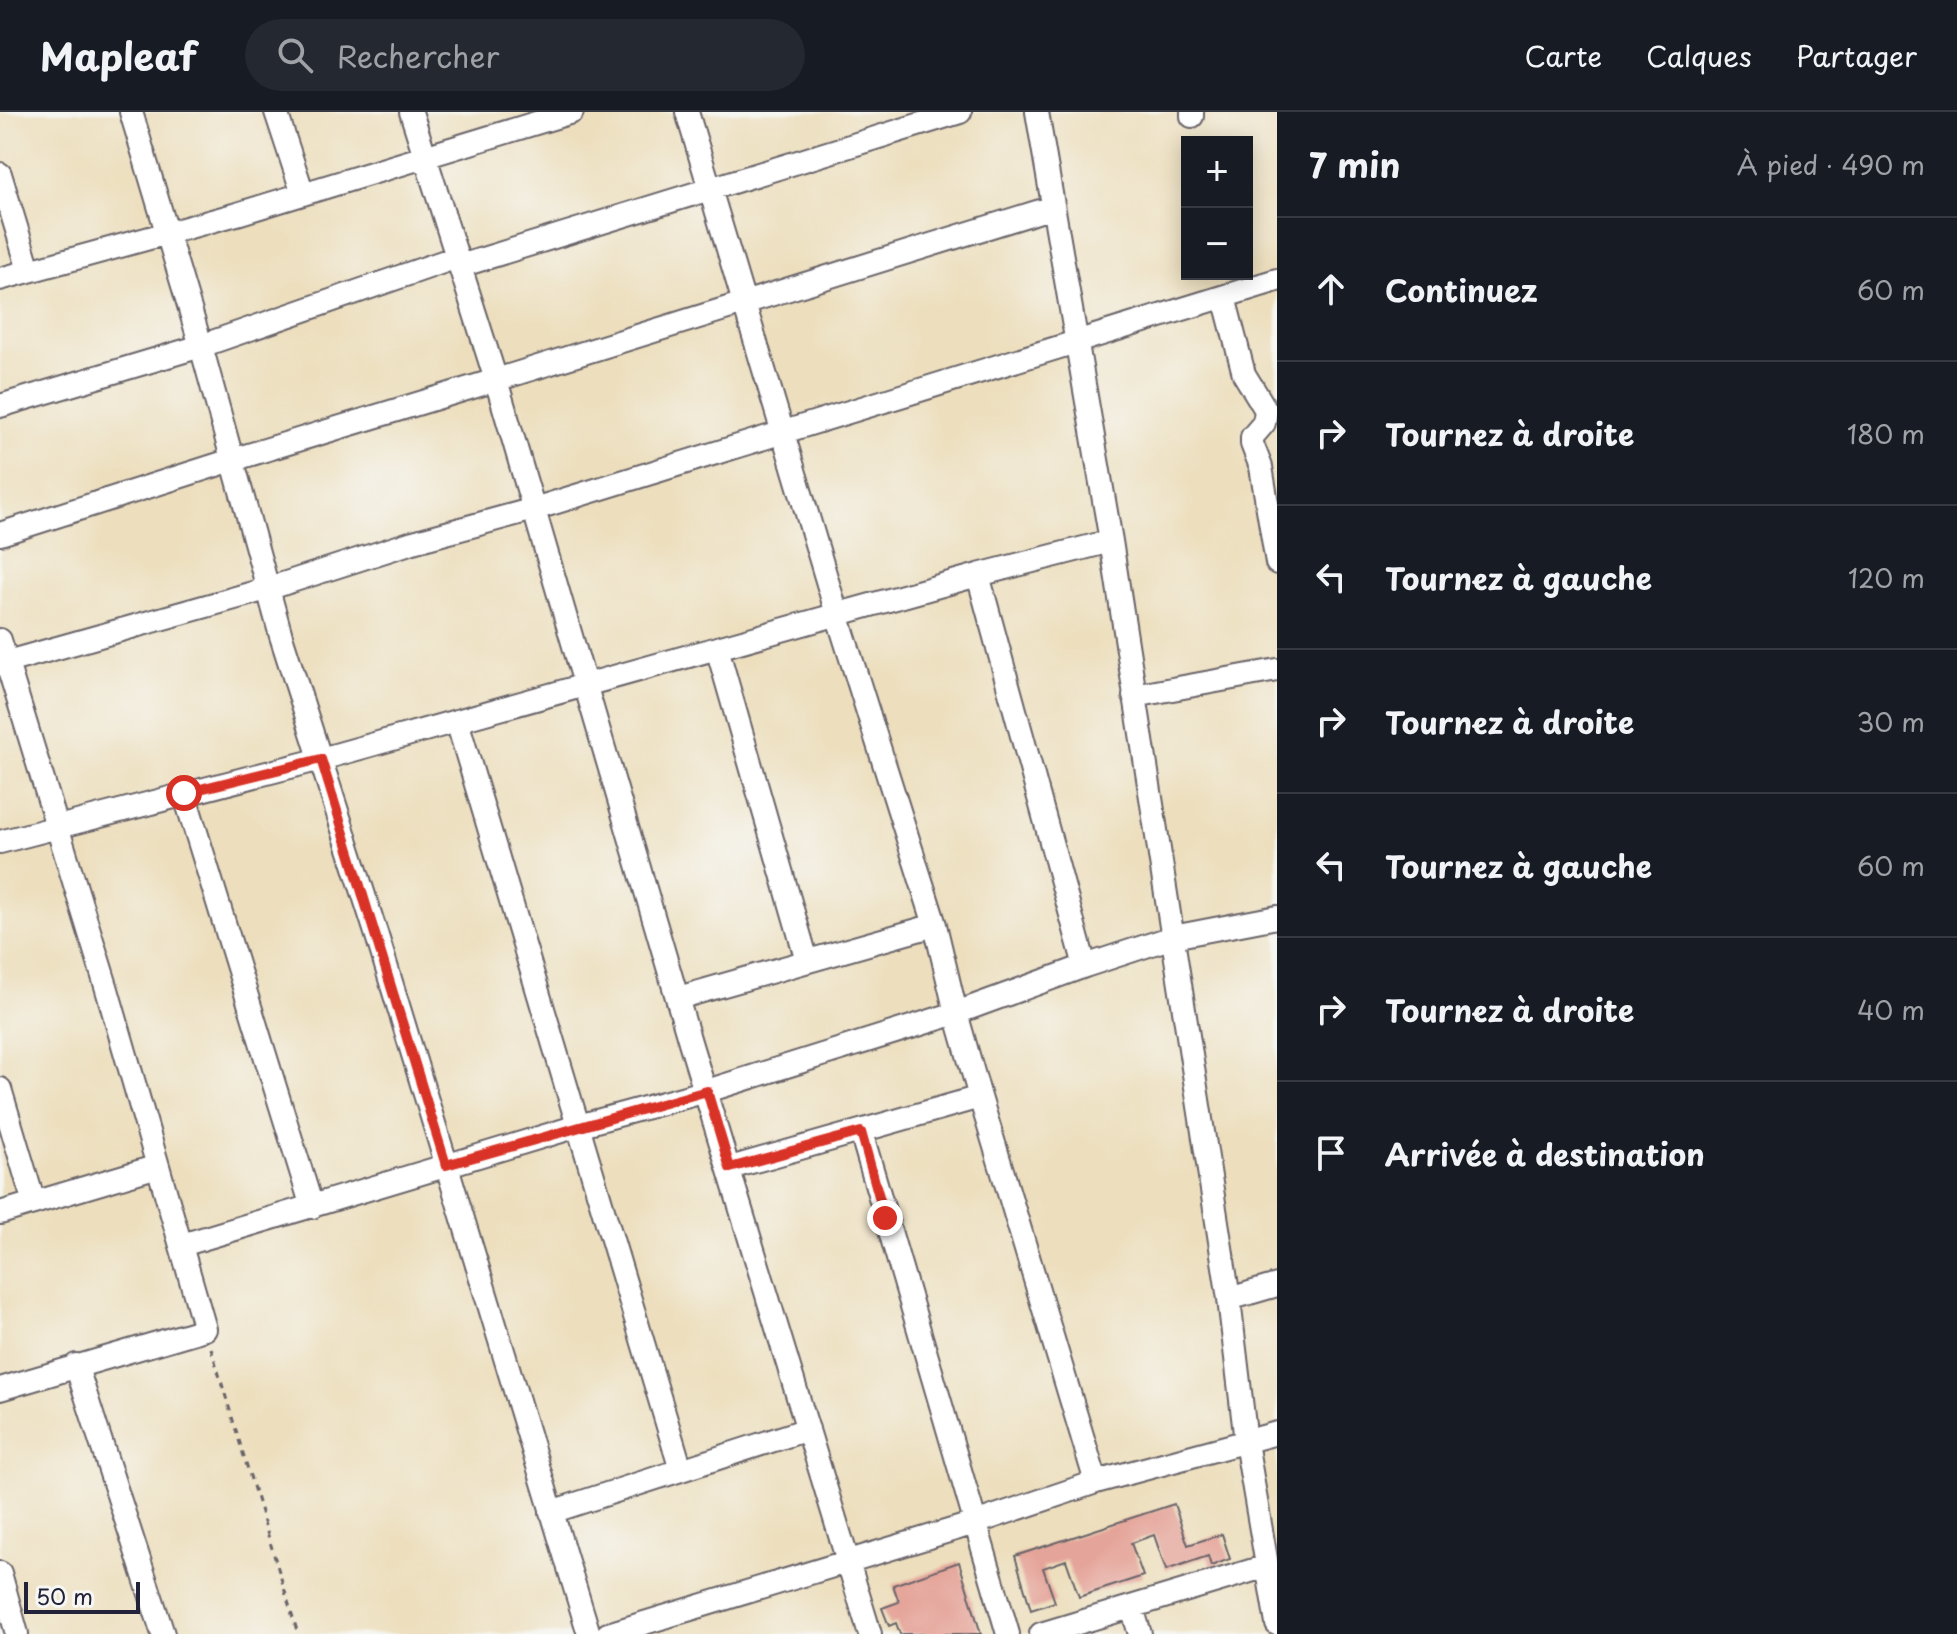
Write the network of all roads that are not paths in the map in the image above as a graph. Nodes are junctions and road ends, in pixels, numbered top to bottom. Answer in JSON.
{"nodes":[{"id":1,"x":131,"y":112,"type":"edge"},
{"id":2,"x":276,"y":112,"type":"edge"},
{"id":3,"x":411,"y":112,"type":"edge"},
{"id":4,"x":687,"y":112,"type":"edge"},
{"id":5,"x":960,"y":112,"type":"edge"},
{"id":6,"x":1037,"y":112,"type":"edge"},
{"id":7,"x":559,"y":114,"type":"edge"},
{"id":8,"x":424,"y":157,"type":"junction"},
{"id":9,"x":0,"y":174,"type":"edge"},
{"id":10,"x":709,"y":189,"type":"junction"},
{"id":11,"x":303,"y":194,"type":"junction"},
{"id":12,"x":1053,"y":207,"type":"junction"},
{"id":13,"x":168,"y":232,"type":"junction"},
{"id":14,"x":459,"y":262,"type":"junction"},
{"id":15,"x":29,"y":270,"type":"junction"},
{"id":16,"x":0,"y":279,"type":"edge"},
{"id":17,"x":1277,"y":280,"type":"edge"},
{"id":18,"x":1224,"y":297,"type":"junction"},
{"id":19,"x":744,"y":301,"type":"junction"},
{"id":20,"x":1075,"y":341,"type":"junction"},
{"id":21,"x":201,"y":346,"type":"junction"},
{"id":22,"x":496,"y":380,"type":"junction"},
{"id":23,"x":0,"y":406,"type":"edge"},
{"id":24,"x":1270,"y":421,"type":"edge"},
{"id":25,"x":782,"y":431,"type":"junction"},
{"id":26,"x":232,"y":460,"type":"junction"},
{"id":27,"x":534,"y":509,"type":"junction"},
{"id":28,"x":0,"y":534,"type":"edge"},
{"id":29,"x":1111,"y":541,"type":"junction"},
{"id":30,"x":1277,"y":563,"type":"edge"},
{"id":31,"x":978,"y":575,"type":"junction"},
{"id":32,"x":267,"y":589,"type":"junction"},
{"id":33,"x":837,"y":614,"type":"junction"},
{"id":34,"x":717,"y":648,"type":"junction"},
{"id":35,"x":2,"y":655,"type":"edge"},
{"id":36,"x":1277,"y":670,"type":"edge"},
{"id":37,"x":585,"y":684,"type":"junction"},
{"id":38,"x":1134,"y":696,"type":"junction"},
{"id":39,"x":457,"y":721,"type":"junction"},
{"id":40,"x":321,"y":759,"type":"junction"},
{"id":41,"x":184,"y":793,"type":"junction"},
{"id":42,"x":56,"y":826,"type":"junction"},
{"id":43,"x":0,"y":842,"type":"edge"},
{"id":44,"x":1277,"y":917,"type":"edge"},
{"id":45,"x":935,"y":925,"type":"junction"},
{"id":46,"x":1173,"y":937,"type":"junction"},
{"id":47,"x":807,"y":961,"type":"junction"},
{"id":48,"x":1085,"y":966,"type":"junction"},
{"id":49,"x":678,"y":998,"type":"junction"},
{"id":50,"x":956,"y":1013,"type":"junction"},
{"id":51,"x":0,"y":1089,"type":"edge"},
{"id":52,"x":707,"y":1091,"type":"junction"},
{"id":53,"x":980,"y":1097,"type":"junction"},
{"id":54,"x":578,"y":1126,"type":"junction"},
{"id":55,"x":861,"y":1132,"type":"junction"},
{"id":56,"x":446,"y":1165,"type":"junction"},
{"id":57,"x":158,"y":1166,"type":"junction"},
{"id":58,"x":730,"y":1168,"type":"junction"},
{"id":59,"x":34,"y":1203,"type":"junction"},
{"id":60,"x":312,"y":1207,"type":"junction"},
{"id":61,"x":0,"y":1213,"type":"edge"},
{"id":62,"x":182,"y":1245,"type":"junction"},
{"id":63,"x":1277,"y":1285,"type":"edge"},
{"id":64,"x":1229,"y":1299,"type":"junction"},
{"id":65,"x":76,"y":1365,"type":"junction"},
{"id":66,"x":0,"y":1389,"type":"edge"},
{"id":67,"x":808,"y":1429,"type":"junction"},
{"id":68,"x":1277,"y":1433,"type":"edge"},
{"id":69,"x":1246,"y":1442,"type":"junction"},
{"id":70,"x":681,"y":1470,"type":"junction"},
{"id":71,"x":1096,"y":1482,"type":"junction"},
{"id":72,"x":551,"y":1512,"type":"junction"},
{"id":73,"x":975,"y":1523,"type":"junction"},
{"id":74,"x":848,"y":1562,"type":"junction"},
{"id":75,"x":1267,"y":1566,"type":"junction"},
{"id":76,"x":0,"y":1573,"type":"edge"},
{"id":77,"x":1132,"y":1608,"type":"junction"},
{"id":78,"x":1277,"y":1624,"type":"edge"},
{"id":79,"x":17,"y":1634,"type":"edge"},
{"id":80,"x":163,"y":1634,"type":"edge"},
{"id":81,"x":589,"y":1634,"type":"edge"},
{"id":82,"x":608,"y":1634,"type":"edge"},
{"id":83,"x":870,"y":1634,"type":"edge"},
{"id":84,"x":1008,"y":1634,"type":"edge"},
{"id":85,"x":1041,"y":1634,"type":"edge"},
{"id":86,"x":1140,"y":1634,"type":"edge"}],
"edges":[{"from":1,"to":13,"type":"street"},
{"from":2,"to":11,"type":"street"},
{"from":3,"to":8,"type":"street"},
{"from":4,"to":10,"type":"street"},
{"from":5,"to":10,"type":"street"},
{"from":6,"to":12,"type":"street"},
{"from":7,"to":8,"type":"street"},
{"from":8,"to":11,"type":"street"},
{"from":8,"to":14,"type":"street"},
{"from":9,"to":15,"type":"street"},
{"from":10,"to":14,"type":"street"},
{"from":10,"to":19,"type":"street"},
{"from":11,"to":13,"type":"street"},
{"from":12,"to":19,"type":"street"},
{"from":12,"to":20,"type":"street"},
{"from":13,"to":15,"type":"street"},
{"from":13,"to":21,"type":"street"},
{"from":14,"to":21,"type":"street"},
{"from":14,"to":22,"type":"street"},
{"from":15,"to":16,"type":"street"},
{"from":17,"to":18,"type":"street"},
{"from":18,"to":20,"type":"street"},
{"from":18,"to":24,"type":"street"},
{"from":19,"to":22,"type":"street"},
{"from":19,"to":25,"type":"street"},
{"from":20,"to":25,"type":"street"},
{"from":20,"to":29,"type":"street"},
{"from":21,"to":23,"type":"street"},
{"from":21,"to":26,"type":"street"},
{"from":22,"to":26,"type":"street"},
{"from":22,"to":27,"type":"street"},
{"from":24,"to":30,"type":"street"},
{"from":25,"to":27,"type":"street"},
{"from":25,"to":33,"type":"street"},
{"from":26,"to":28,"type":"street"},
{"from":26,"to":32,"type":"street"},
{"from":27,"to":32,"type":"street"},
{"from":27,"to":37,"type":"street"},
{"from":29,"to":31,"type":"street"},
{"from":29,"to":38,"type":"street"},
{"from":31,"to":33,"type":"street"},
{"from":31,"to":48,"type":"street"},
{"from":32,"to":35,"type":"street"},
{"from":32,"to":40,"type":"street"},
{"from":33,"to":34,"type":"street"},
{"from":33,"to":45,"type":"street"},
{"from":34,"to":37,"type":"street"},
{"from":34,"to":47,"type":"street"},
{"from":35,"to":42,"type":"street"},
{"from":36,"to":38,"type":"street"},
{"from":37,"to":39,"type":"street"},
{"from":37,"to":49,"type":"street"},
{"from":38,"to":46,"type":"street"},
{"from":39,"to":40,"type":"street"},
{"from":39,"to":54,"type":"street"},
{"from":40,"to":41,"type":"street"},
{"from":40,"to":56,"type":"street"},
{"from":41,"to":42,"type":"street"},
{"from":41,"to":60,"type":"street"},
{"from":42,"to":43,"type":"street"},
{"from":42,"to":57,"type":"street"},
{"from":44,"to":46,"type":"street"},
{"from":45,"to":47,"type":"street"},
{"from":45,"to":50,"type":"street"},
{"from":46,"to":48,"type":"street"},
{"from":46,"to":64,"type":"street"},
{"from":47,"to":49,"type":"street"},
{"from":48,"to":50,"type":"street"},
{"from":49,"to":52,"type":"street"},
{"from":50,"to":52,"type":"street"},
{"from":50,"to":53,"type":"street"},
{"from":51,"to":59,"type":"street"},
{"from":52,"to":54,"type":"street"},
{"from":52,"to":58,"type":"street"},
{"from":53,"to":55,"type":"street"},
{"from":53,"to":71,"type":"street"},
{"from":54,"to":56,"type":"street"},
{"from":54,"to":70,"type":"street"},
{"from":55,"to":58,"type":"street"},
{"from":55,"to":73,"type":"street"},
{"from":56,"to":60,"type":"street"},
{"from":56,"to":72,"type":"street"},
{"from":57,"to":59,"type":"street"},
{"from":57,"to":62,"type":"street"},
{"from":58,"to":67,"type":"street"},
{"from":59,"to":61,"type":"street"},
{"from":60,"to":62,"type":"street"},
{"from":62,"to":65,"type":"street"},
{"from":63,"to":64,"type":"street"},
{"from":64,"to":69,"type":"street"},
{"from":65,"to":66,"type":"street"},
{"from":65,"to":80,"type":"street"},
{"from":67,"to":70,"type":"street"},
{"from":67,"to":74,"type":"street"},
{"from":68,"to":69,"type":"street"},
{"from":69,"to":71,"type":"street"},
{"from":69,"to":75,"type":"street"},
{"from":70,"to":72,"type":"street"},
{"from":71,"to":73,"type":"street"},
{"from":72,"to":81,"type":"street"},
{"from":73,"to":74,"type":"street"},
{"from":73,"to":84,"type":"street"},
{"from":74,"to":82,"type":"street"},
{"from":74,"to":83,"type":"street"},
{"from":75,"to":77,"type":"street"},
{"from":75,"to":78,"type":"street"},
{"from":76,"to":79,"type":"street"},
{"from":77,"to":85,"type":"street"},
{"from":77,"to":86,"type":"street"}]}
